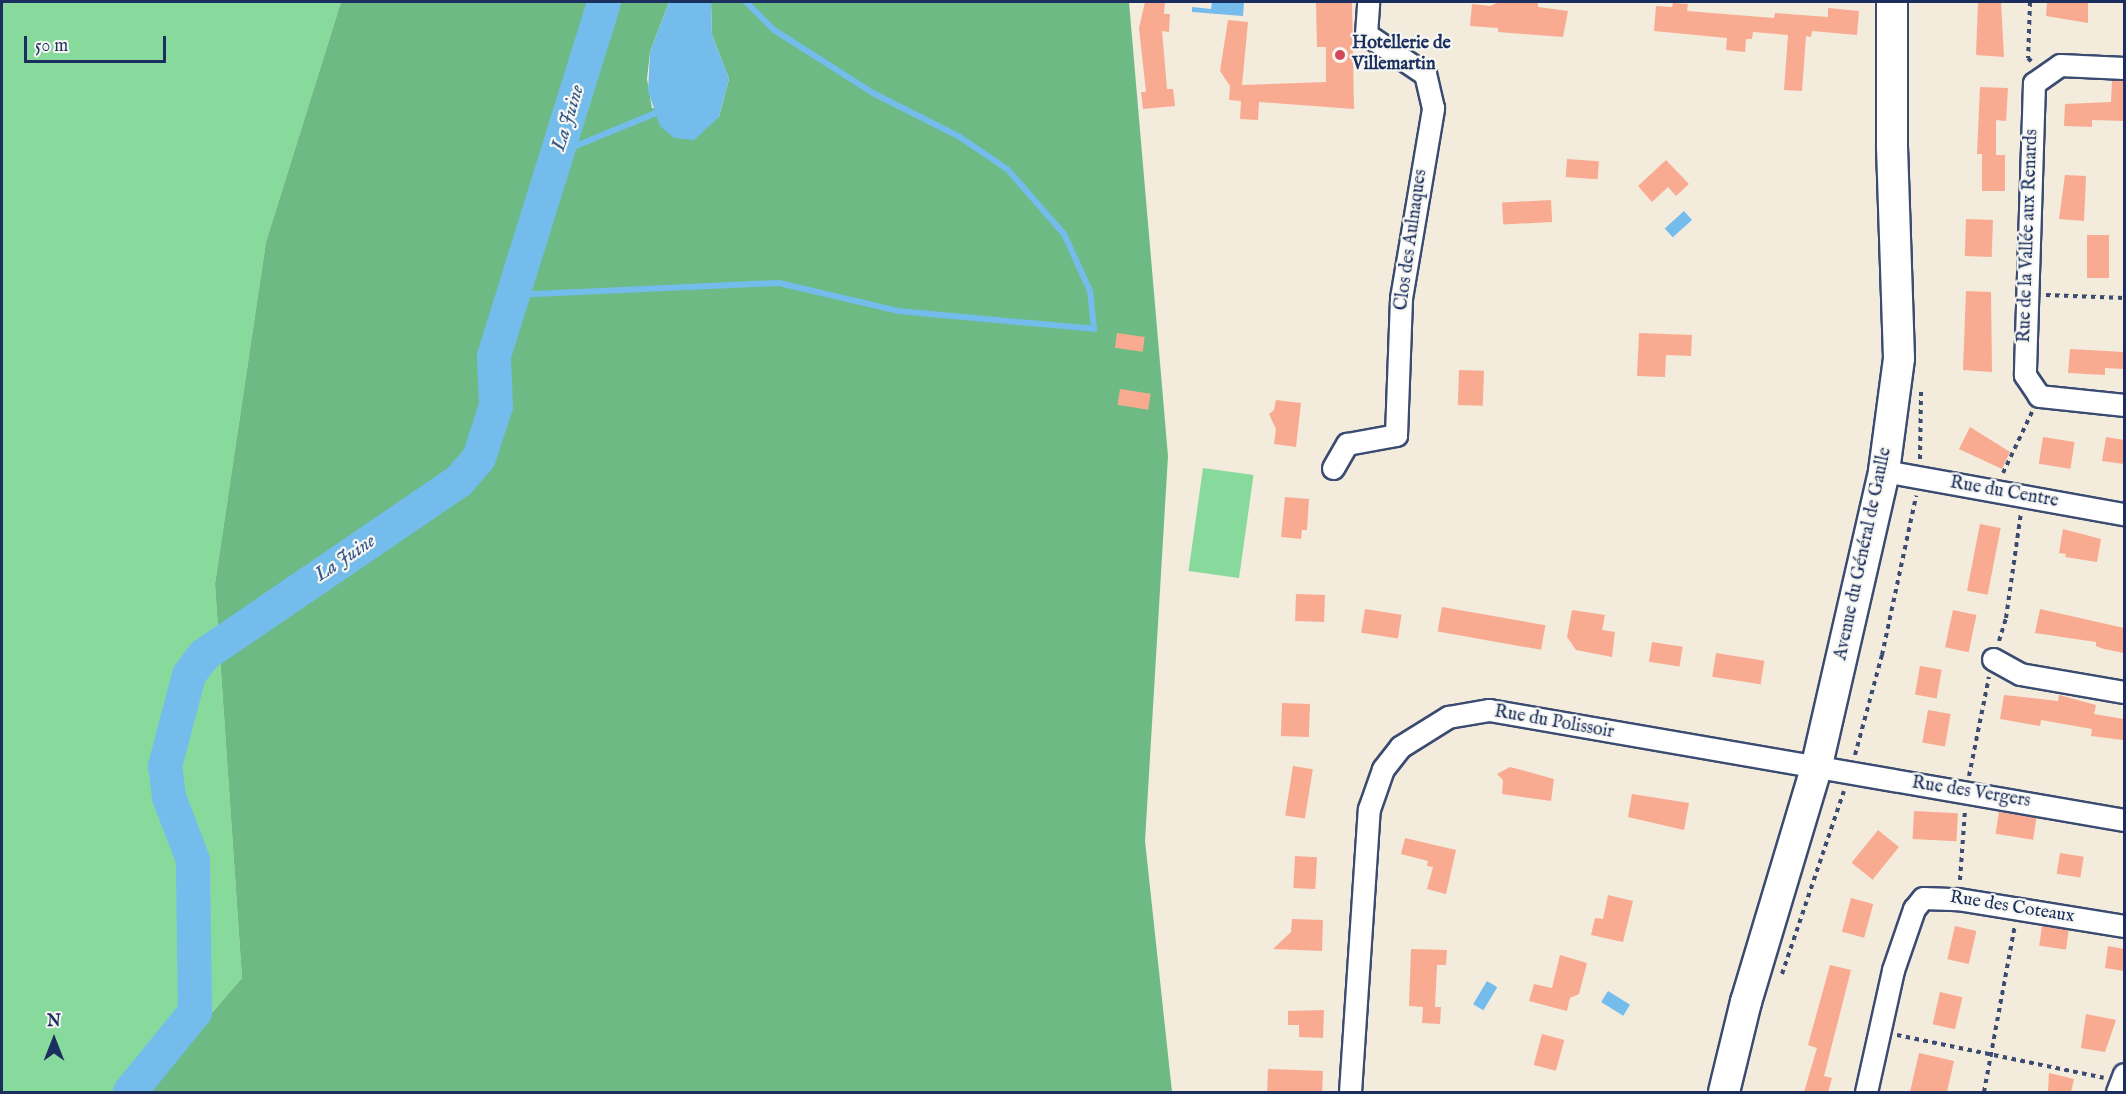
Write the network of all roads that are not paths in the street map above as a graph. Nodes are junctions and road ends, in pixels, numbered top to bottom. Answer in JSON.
{"nodes":[{"id":1,"x":1368,"y":2,"type":"edge"},
{"id":2,"x":1892,"y":2,"type":"edge"},
{"id":3,"x":2124,"y":68,"type":"edge"},
{"id":4,"x":2124,"y":405,"type":"edge"},
{"id":5,"x":1333,"y":468,"type":"dead end"},
{"id":6,"x":1884,"y":471,"type":"junction"},
{"id":7,"x":2124,"y":514,"type":"edge"},
{"id":8,"x":1993,"y":659,"type":"road end"},
{"id":9,"x":2124,"y":692,"type":"edge"},
{"id":10,"x":1816,"y":769,"type":"junction"},
{"id":11,"x":2124,"y":820,"type":"edge"},
{"id":12,"x":2124,"y":926,"type":"edge"},
{"id":13,"x":1350,"y":1092,"type":"edge"},
{"id":14,"x":1724,"y":1092,"type":"edge"},
{"id":15,"x":1866,"y":1092,"type":"edge"}],
"edges":[{"from":1,"to":5,"type":"street","name":"Clos des Aulnaques"},
{"from":2,"to":6,"type":"main road","name":"Avenue du Général de Gaulle"},
{"from":3,"to":4,"type":"street","name":"Rue de la Vallée aux Renards"},
{"from":6,"to":7,"type":"street","name":"Rue du Centre"},
{"from":6,"to":10,"type":"main road","name":"Avenue du Général de Gaulle"},
{"from":8,"to":9,"type":"street"},
{"from":10,"to":11,"type":"street","name":"Rue des Vergers"},
{"from":10,"to":13,"type":"street","name":"Rue du Polissoir"},
{"from":10,"to":14,"type":"main road","name":"Avenue du Général de Gaulle"},
{"from":12,"to":15,"type":"street","name":"Rue des Coteaux"}]}
